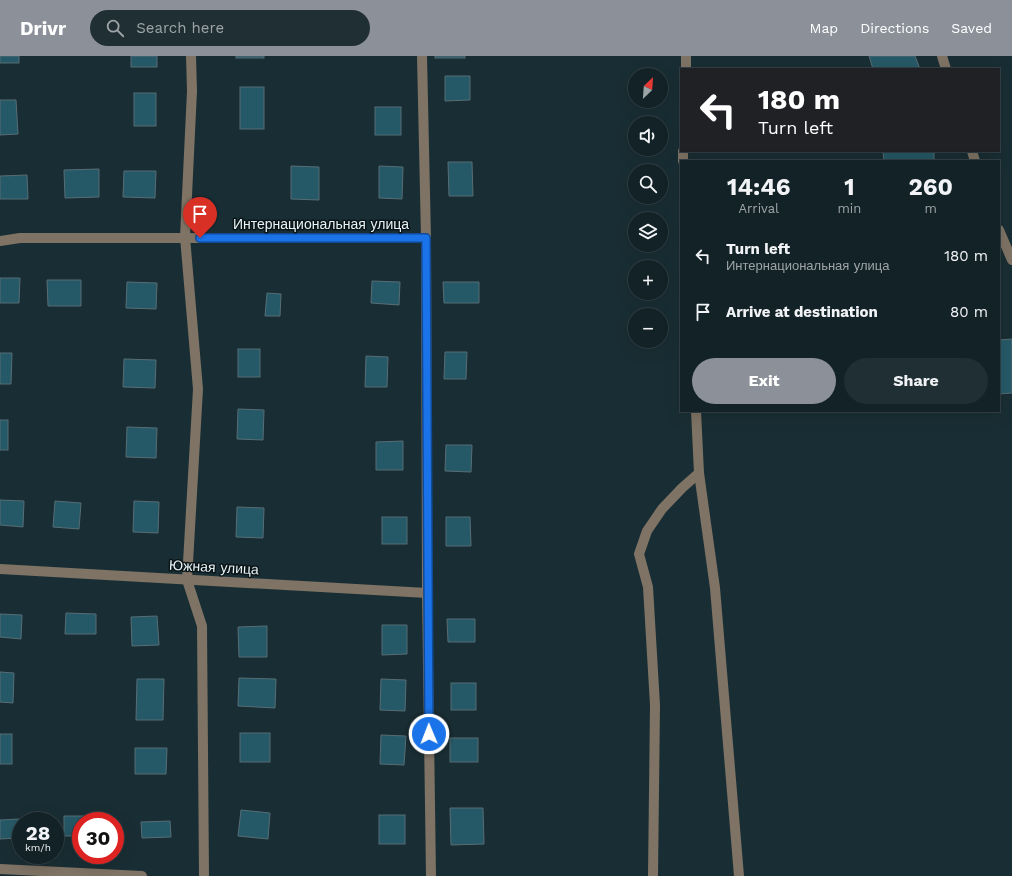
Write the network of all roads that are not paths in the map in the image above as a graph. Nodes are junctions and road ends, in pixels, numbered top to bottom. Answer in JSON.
{"nodes":[{"id":1,"x":191,"y":56,"type":"edge"},
{"id":2,"x":422,"y":56,"type":"edge"},
{"id":3,"x":686,"y":56,"type":"edge"},
{"id":4,"x":942,"y":56,"type":"edge"},
{"id":5,"x":686,"y":68,"type":"edge"},
{"id":6,"x":946,"y":68,"type":"edge"},
{"id":7,"x":1000,"y":232,"type":"edge"},
{"id":8,"x":185,"y":238,"type":"junction"},
{"id":9,"x":426,"y":238,"type":"junction"},
{"id":10,"x":0,"y":241,"type":"edge"},
{"id":11,"x":1012,"y":260,"type":"edge"},
{"id":12,"x":696,"y":412,"type":"edge"},
{"id":13,"x":699,"y":473,"type":"junction"},
{"id":14,"x":0,"y":569,"type":"edge"},
{"id":15,"x":187,"y":580,"type":"junction"},
{"id":16,"x":428,"y":593,"type":"junction"},
{"id":17,"x":0,"y":869,"type":"edge"},
{"id":18,"x":142,"y":876,"type":"edge"},
{"id":19,"x":204,"y":876,"type":"edge"},
{"id":20,"x":431,"y":876,"type":"edge"},
{"id":21,"x":653,"y":876,"type":"edge"},
{"id":22,"x":739,"y":876,"type":"edge"}],
"edges":[{"from":1,"to":8,"type":"street"},
{"from":2,"to":9,"type":"street"},
{"from":3,"to":5,"type":"street"},
{"from":4,"to":6,"type":"street"},
{"from":7,"to":11,"type":"street"},
{"from":8,"to":9,"type":"street","name":"Интернациональная улица"},
{"from":8,"to":10,"type":"street","name":"Интернациональная улица"},
{"from":8,"to":15,"type":"street"},
{"from":9,"to":16,"type":"street"},
{"from":12,"to":13,"type":"street"},
{"from":13,"to":21,"type":"street"},
{"from":13,"to":22,"type":"street"},
{"from":14,"to":15,"type":"street","name":"Южная улица"},
{"from":15,"to":16,"type":"street","name":"Южная улица"},
{"from":15,"to":19,"type":"street"},
{"from":16,"to":20,"type":"street"},
{"from":17,"to":18,"type":"street"}]}
